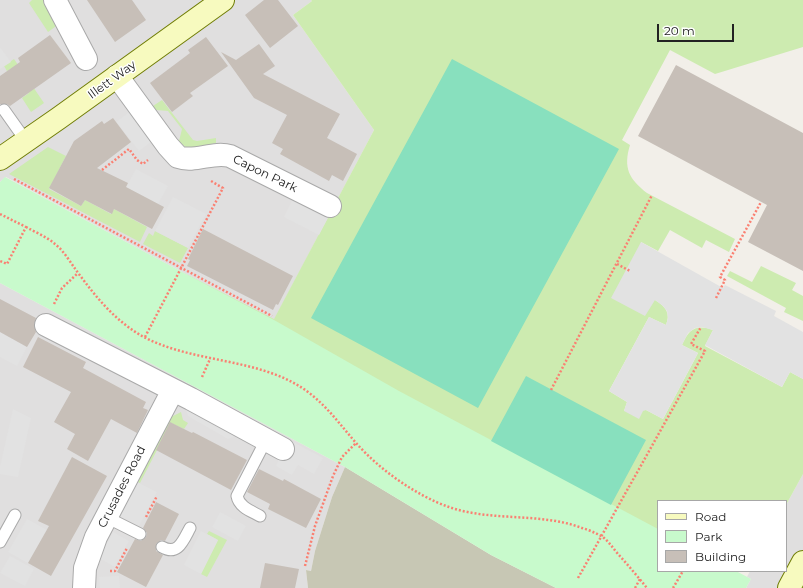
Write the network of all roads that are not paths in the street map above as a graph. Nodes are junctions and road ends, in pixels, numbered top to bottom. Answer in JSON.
{"nodes":[{"id":1,"x":55,"y":0,"type":"edge"},
{"id":2,"x":223,"y":0,"type":"edge"},
{"id":3,"x":86,"y":59,"type":"dead end"},
{"id":4,"x":117,"y":76,"type":"junction"},
{"id":5,"x":4,"y":110,"type":"dead end"},
{"id":6,"x":26,"y":141,"type":"junction"},
{"id":7,"x":0,"y":159,"type":"edge"},
{"id":8,"x":330,"y":206,"type":"dead end"},
{"id":9,"x":48,"y":326,"type":"road end"},
{"id":10,"x":172,"y":390,"type":"junction"},
{"id":11,"x":274,"y":445,"type":"joint"},
{"id":12,"x":16,"y":515,"type":"dead end"},
{"id":13,"x":260,"y":516,"type":"dead end"},
{"id":14,"x":106,"y":517,"type":"junction"},
{"id":15,"x":190,"y":528,"type":"dead end"},
{"id":16,"x":140,"y":534,"type":"dead end"},
{"id":17,"x":1,"y":539,"type":"edge"},
{"id":18,"x":162,"y":546,"type":"dead end"},
{"id":19,"x":803,"y":562,"type":"edge"},
{"id":20,"x":84,"y":588,"type":"edge"},
{"id":21,"x":789,"y":588,"type":"edge"}],
"edges":[{"from":1,"to":3,"type":"street"},
{"from":2,"to":4,"type":"street","name":"Illett Way"},
{"from":4,"to":6,"type":"street","name":"Illett Way"},
{"from":4,"to":8,"type":"street","name":"Capon Park"},
{"from":5,"to":6,"type":"lane"},
{"from":6,"to":7,"type":"street","name":"Illett Way"},
{"from":9,"to":10,"type":"street"},
{"from":10,"to":11,"type":"street"},
{"from":10,"to":14,"type":"street","name":"Crusades Road"},
{"from":11,"to":13,"type":"lane"},
{"from":12,"to":17,"type":"lane"},
{"from":14,"to":16,"type":"lane"},
{"from":14,"to":20,"type":"street","name":"Crusades Road"},
{"from":15,"to":18,"type":"lane"},
{"from":19,"to":21,"type":"street"}]}
